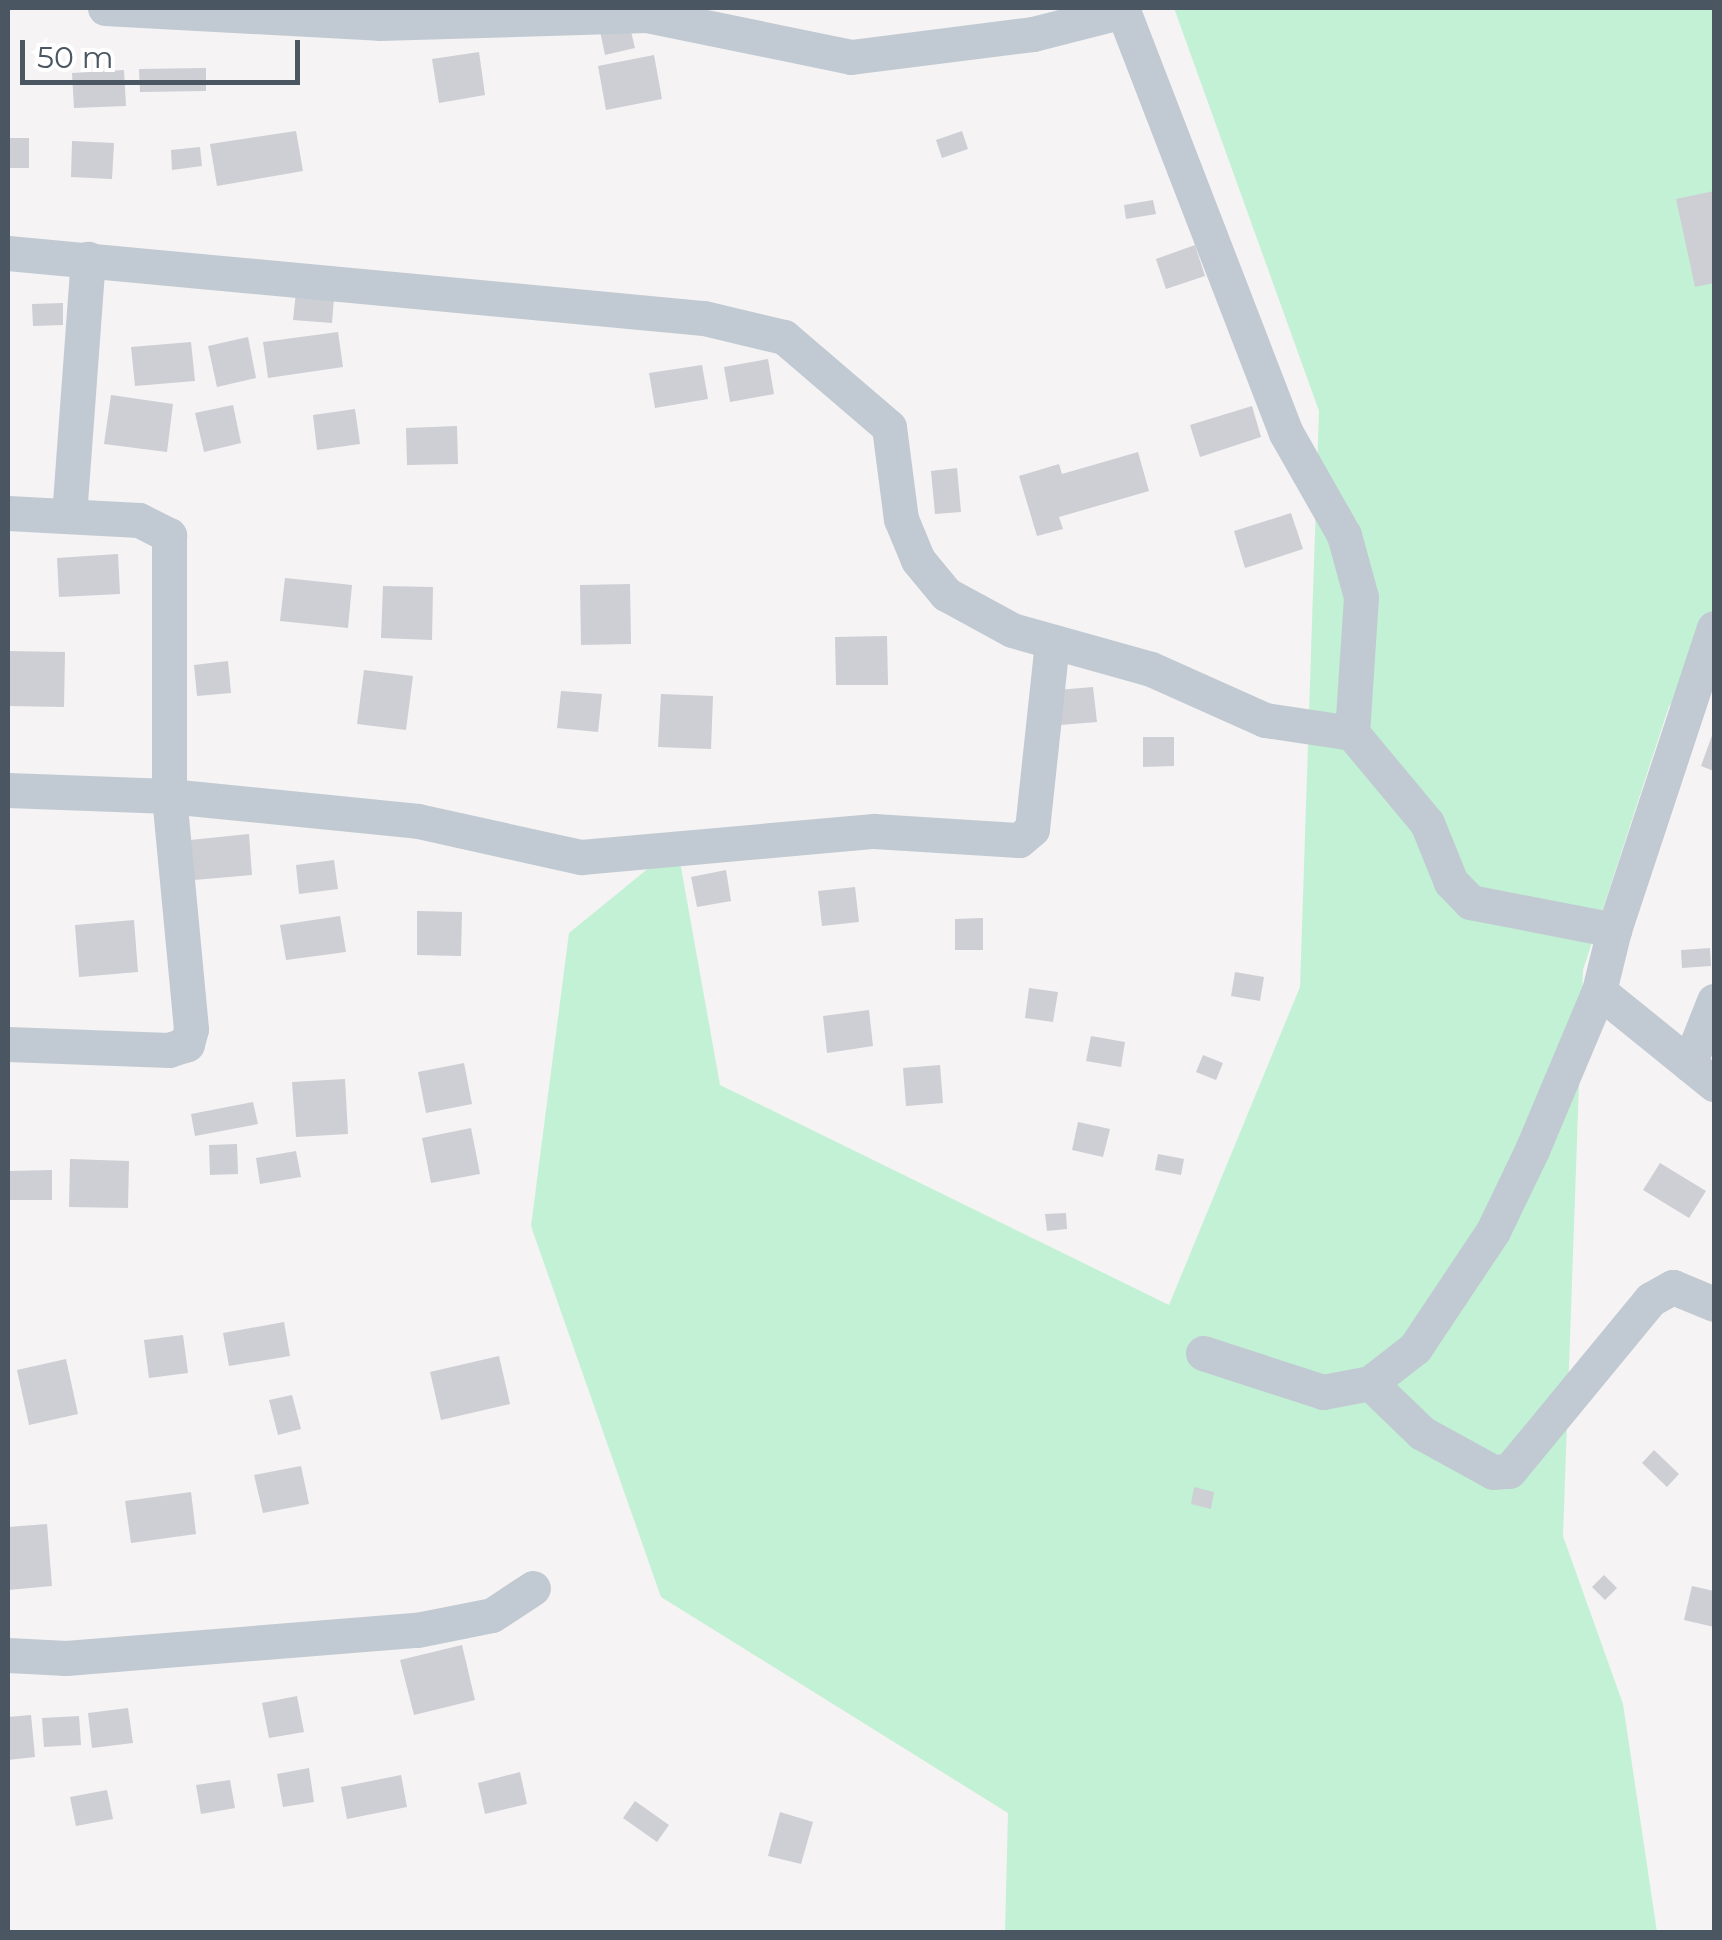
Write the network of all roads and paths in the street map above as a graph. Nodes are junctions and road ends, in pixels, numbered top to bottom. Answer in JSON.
{"nodes":[{"id":1,"x":105,"y":8,"type":"edge"},
{"id":2,"x":1122,"y":9,"type":"edge"},
{"id":3,"x":8,"y":253,"type":"edge"},
{"id":4,"x":88,"y":259,"type":"junction"},
{"id":5,"x":8,"y":513,"type":"edge"},
{"id":6,"x":70,"y":516,"type":"junction"},
{"id":7,"x":1714,"y":628,"type":"edge"},
{"id":8,"x":1052,"y":642,"type":"junction"},
{"id":9,"x":1352,"y":733,"type":"junction"},
{"id":10,"x":8,"y":790,"type":"edge"},
{"id":11,"x":169,"y":796,"type":"junction"},
{"id":12,"x":1614,"y":930,"type":"junction"},
{"id":13,"x":1600,"y":992,"type":"junction"},
{"id":14,"x":1714,"y":1001,"type":"edge"},
{"id":15,"x":8,"y":1044,"type":"edge"},
{"id":16,"x":1702,"y":1074,"type":"edge"},
{"id":17,"x":1714,"y":1304,"type":"edge"},
{"id":18,"x":1203,"y":1353,"type":"dead end"},
{"id":19,"x":1370,"y":1384,"type":"junction"},
{"id":20,"x":533,"y":1588,"type":"dead end"},
{"id":21,"x":8,"y":1655,"type":"edge"}],
"edges":[{"from":1,"to":2,"type":"street"},
{"from":2,"to":9,"type":"street"},
{"from":3,"to":4,"type":"street"},
{"from":4,"to":6,"type":"street"},
{"from":4,"to":8,"type":"street"},
{"from":5,"to":6,"type":"street"},
{"from":6,"to":11,"type":"street"},
{"from":7,"to":12,"type":"street"},
{"from":8,"to":9,"type":"street"},
{"from":8,"to":11,"type":"street"},
{"from":9,"to":12,"type":"street"},
{"from":10,"to":11,"type":"street"},
{"from":11,"to":15,"type":"street"},
{"from":12,"to":13,"type":"street"},
{"from":13,"to":16,"type":"street"},
{"from":13,"to":19,"type":"street"},
{"from":14,"to":16,"type":"street"},
{"from":17,"to":19,"type":"street"},
{"from":18,"to":19,"type":"street"},
{"from":20,"to":21,"type":"street"}]}
